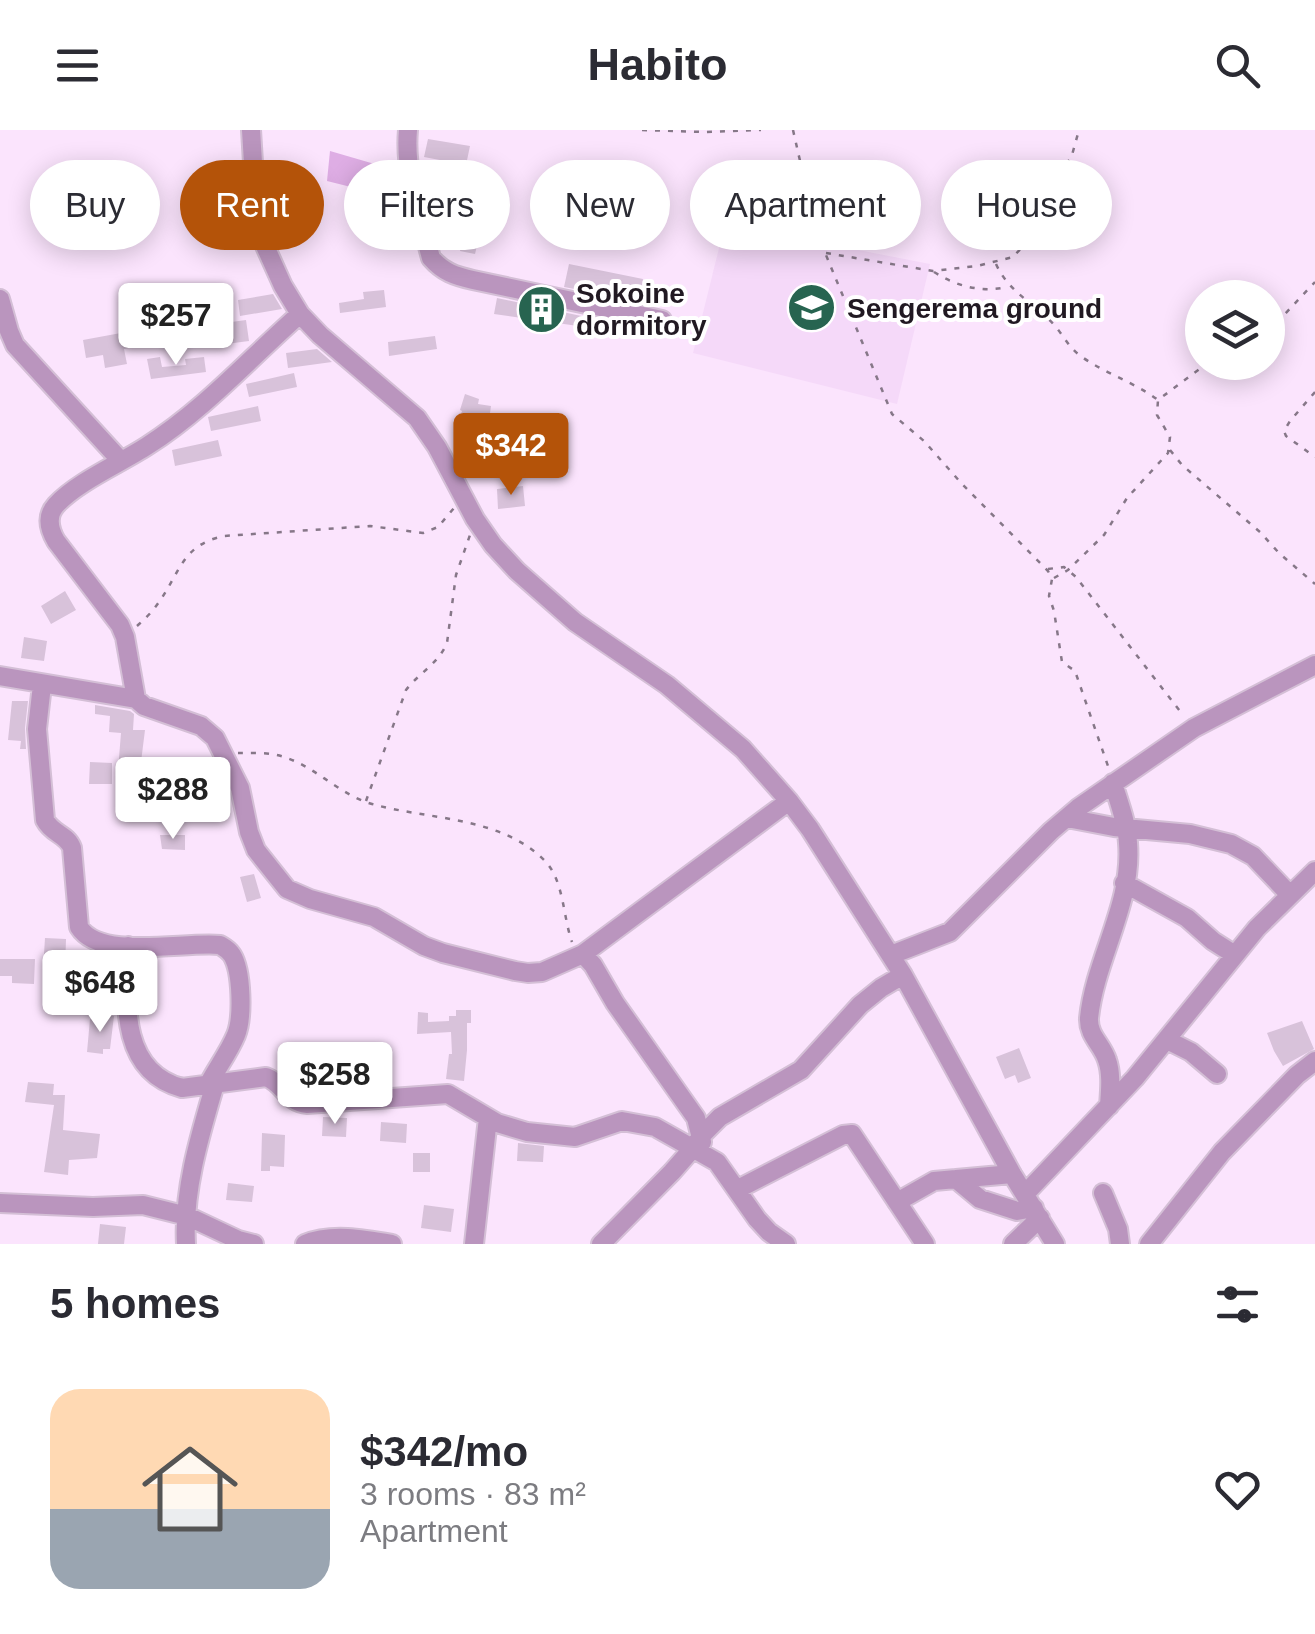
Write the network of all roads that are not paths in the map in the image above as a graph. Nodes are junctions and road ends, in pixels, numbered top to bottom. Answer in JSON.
{"nodes":[{"id":1,"x":251,"y":130,"type":"edge"},
{"id":2,"x":408,"y":130,"type":"edge"},
{"id":3,"x":0,"y":299,"type":"edge"},
{"id":4,"x":300,"y":314,"type":"junction"},
{"id":5,"x":662,"y":320,"type":"dead end"},
{"id":6,"x":121,"y":461,"type":"junction"},
{"id":7,"x":1315,"y":665,"type":"edge"},
{"id":8,"x":0,"y":676,"type":"edge"},
{"id":9,"x":42,"y":684,"type":"junction"},
{"id":10,"x":136,"y":700,"type":"junction"},
{"id":11,"x":1114,"y":783,"type":"junction"},
{"id":12,"x":789,"y":802,"type":"junction"},
{"id":13,"x":1067,"y":818,"type":"junction"},
{"id":14,"x":1126,"y":828,"type":"junction"},
{"id":15,"x":1315,"y":870,"type":"edge"},
{"id":16,"x":1124,"y":883,"type":"junction"},
{"id":17,"x":1290,"y":895,"type":"junction"},
{"id":18,"x":128,"y":946,"type":"junction"},
{"id":19,"x":582,"y":954,"type":"junction"},
{"id":20,"x":890,"y":955,"type":"junction"},
{"id":21,"x":1235,"y":955,"type":"junction"},
{"id":22,"x":902,"y":975,"type":"junction"},
{"id":23,"x":1167,"y":1040,"type":"junction"},
{"id":24,"x":1315,"y":1061,"type":"edge"},
{"id":25,"x":1217,"y":1074,"type":"dead end"},
{"id":26,"x":211,"y":1084,"type":"junction"},
{"id":27,"x":1110,"y":1106,"type":"junction"},
{"id":28,"x":488,"y":1118,"type":"junction"},
{"id":29,"x":700,"y":1145,"type":"junction"},
{"id":30,"x":1012,"y":1174,"type":"junction"},
{"id":31,"x":956,"y":1179,"type":"junction"},
{"id":32,"x":738,"y":1190,"type":"junction"},
{"id":33,"x":1103,"y":1192,"type":"dead end"},
{"id":34,"x":898,"y":1202,"type":"junction"},
{"id":35,"x":0,"y":1203,"type":"edge"},
{"id":36,"x":1033,"y":1207,"type":"junction"},
{"id":37,"x":186,"y":1216,"type":"junction"},
{"id":38,"x":915,"y":1240,"type":"edge"},
{"id":39,"x":186,"y":1244,"type":"edge"},
{"id":40,"x":254,"y":1244,"type":"edge"},
{"id":41,"x":305,"y":1244,"type":"edge"},
{"id":42,"x":392,"y":1244,"type":"edge"},
{"id":43,"x":474,"y":1244,"type":"edge"},
{"id":44,"x":600,"y":1244,"type":"edge"},
{"id":45,"x":786,"y":1244,"type":"edge"},
{"id":46,"x":1012,"y":1244,"type":"edge"},
{"id":47,"x":1055,"y":1244,"type":"edge"},
{"id":48,"x":1120,"y":1244,"type":"edge"},
{"id":49,"x":1149,"y":1244,"type":"edge"}],
"edges":[{"from":1,"to":4,"type":"street"},
{"from":2,"to":5,"type":"street"},
{"from":3,"to":6,"type":"street"},
{"from":4,"to":6,"type":"street"},
{"from":4,"to":12,"type":"street"},
{"from":6,"to":10,"type":"street"},
{"from":7,"to":11,"type":"street"},
{"from":8,"to":9,"type":"street"},
{"from":9,"to":10,"type":"street"},
{"from":9,"to":18,"type":"street"},
{"from":10,"to":19,"type":"street"},
{"from":11,"to":13,"type":"street"},
{"from":11,"to":14,"type":"street"},
{"from":12,"to":19,"type":"street"},
{"from":12,"to":20,"type":"street"},
{"from":13,"to":14,"type":"street"},
{"from":13,"to":20,"type":"street"},
{"from":14,"to":16,"type":"street"},
{"from":14,"to":17,"type":"street"},
{"from":15,"to":17,"type":"street"},
{"from":16,"to":21,"type":"street"},
{"from":16,"to":27,"type":"street"},
{"from":17,"to":21,"type":"street"},
{"from":18,"to":26,"type":"street"},
{"from":18,"to":26,"type":"street"},
{"from":19,"to":29,"type":"street"},
{"from":20,"to":22,"type":"street"},
{"from":21,"to":23,"type":"street"},
{"from":22,"to":29,"type":"street"},
{"from":22,"to":30,"type":"street"},
{"from":23,"to":25,"type":"street"},
{"from":23,"to":27,"type":"street"},
{"from":24,"to":49,"type":"street"},
{"from":26,"to":28,"type":"street"},
{"from":26,"to":37,"type":"street"},
{"from":27,"to":36,"type":"street"},
{"from":28,"to":29,"type":"street"},
{"from":28,"to":43,"type":"street"},
{"from":29,"to":32,"type":"street"},
{"from":29,"to":44,"type":"street"},
{"from":30,"to":31,"type":"street"},
{"from":30,"to":36,"type":"street"},
{"from":31,"to":34,"type":"street"},
{"from":31,"to":36,"type":"street"},
{"from":32,"to":34,"type":"street"},
{"from":32,"to":45,"type":"street"},
{"from":33,"to":48,"type":"street"},
{"from":34,"to":38,"type":"street"},
{"from":35,"to":37,"type":"street"},
{"from":36,"to":46,"type":"street"},
{"from":36,"to":47,"type":"street"},
{"from":37,"to":39,"type":"street"},
{"from":37,"to":40,"type":"street"},
{"from":41,"to":42,"type":"street"}]}
